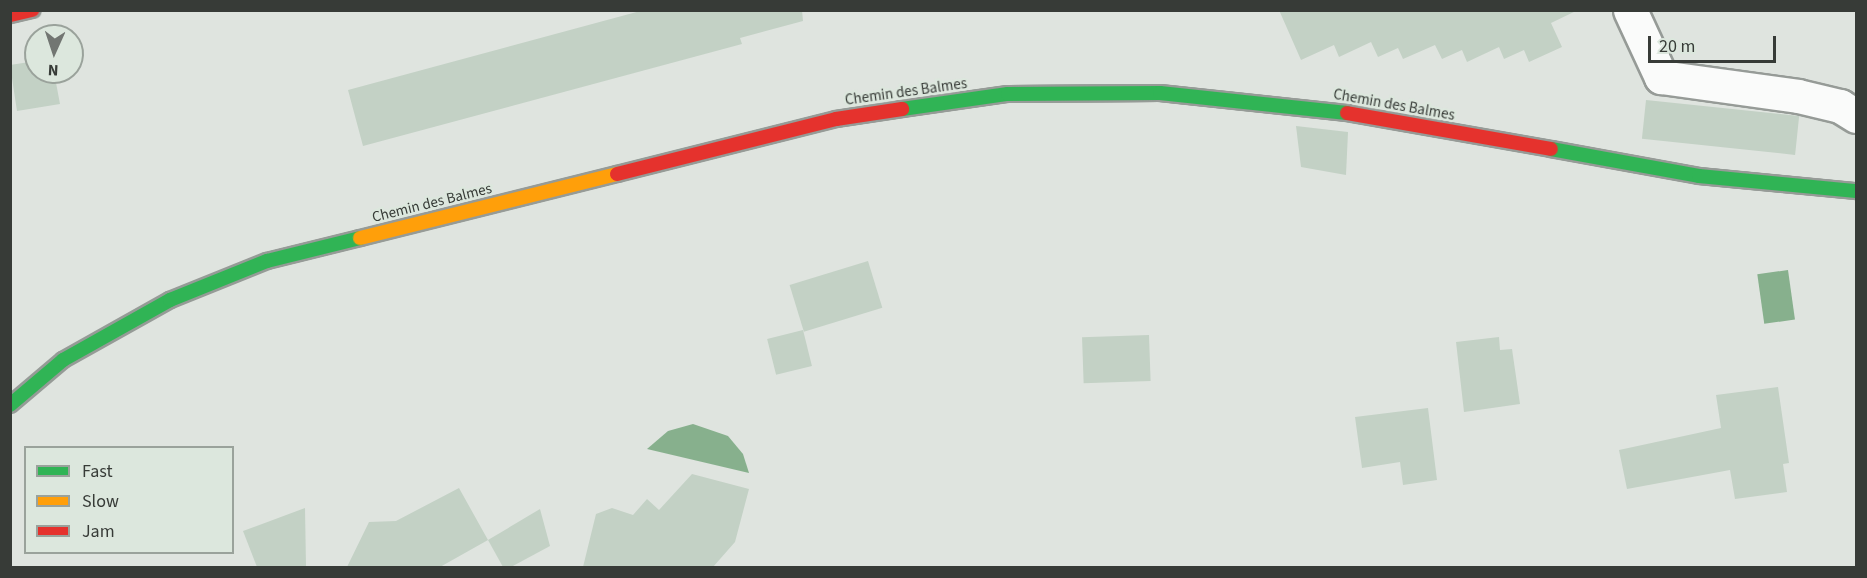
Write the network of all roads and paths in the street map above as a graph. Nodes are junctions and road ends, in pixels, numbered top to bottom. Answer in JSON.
{"nodes":[{"id":1,"x":32,"y":10,"type":"edge"},
{"id":2,"x":1630,"y":10,"type":"edge"},
{"id":3,"x":10,"y":15,"type":"edge"},
{"id":4,"x":1857,"y":116,"type":"edge"},
{"id":5,"x":1857,"y":190,"type":"edge"},
{"id":6,"x":10,"y":405,"type":"edge"}],
"edges":[{"from":1,"to":3,"type":"street"},
{"from":2,"to":4,"type":"street"},
{"from":5,"to":6,"type":"street","name":"Chemin des Balmes"}]}
